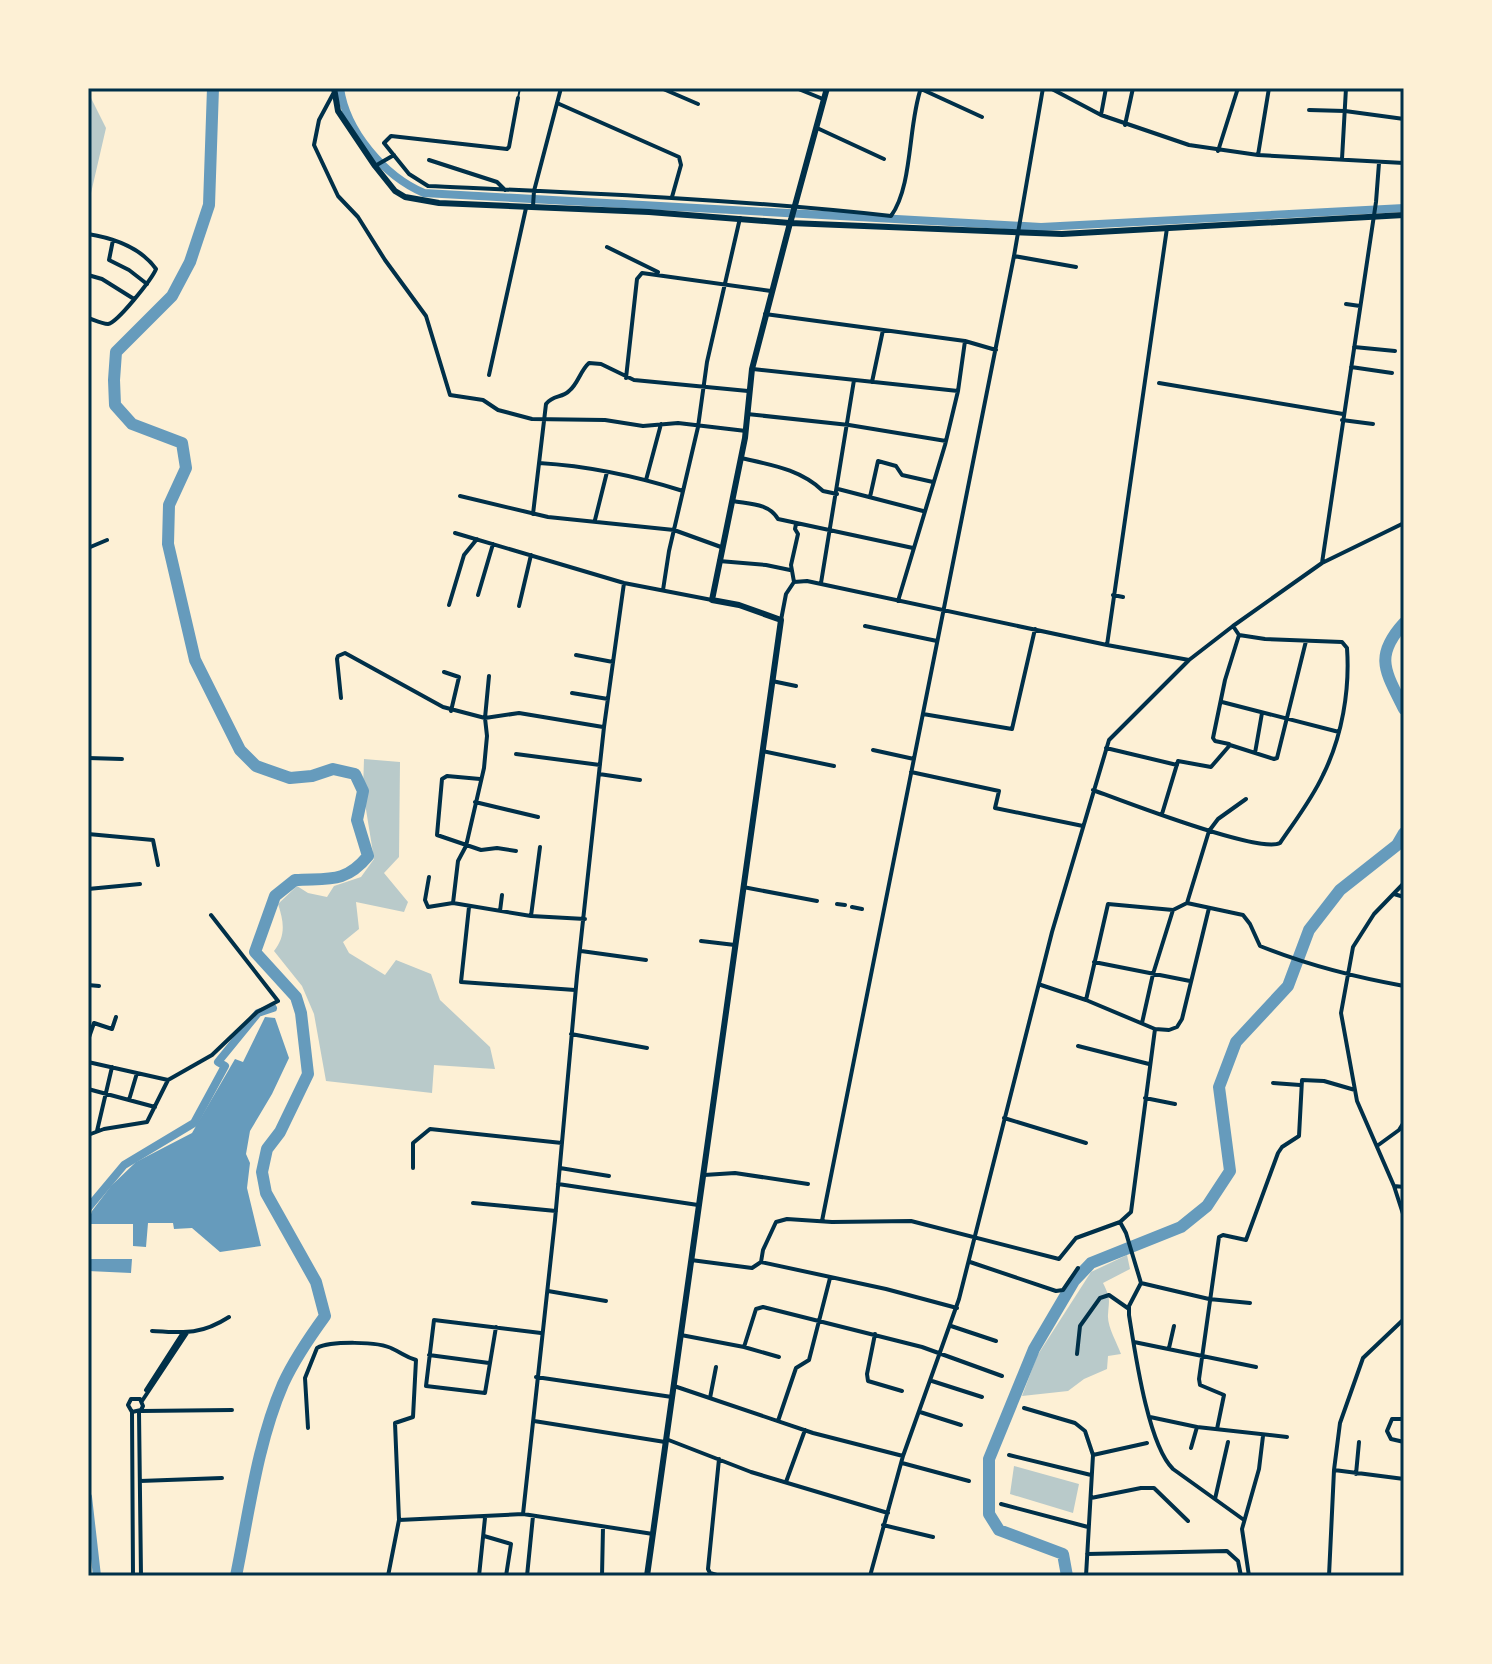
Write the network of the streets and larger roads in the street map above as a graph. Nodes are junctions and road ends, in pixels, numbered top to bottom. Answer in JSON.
{"nodes":[{"id":1,"x":561,"y":88,"type":"edge"},
{"id":2,"x":661,"y":88,"type":"edge"},
{"id":3,"x":796,"y":88,"type":"edge"},
{"id":4,"x":827,"y":88,"type":"edge"},
{"id":5,"x":1043,"y":88,"type":"edge"},
{"id":6,"x":1050,"y":88,"type":"edge"},
{"id":7,"x":1106,"y":88,"type":"edge"},
{"id":8,"x":1133,"y":88,"type":"edge"},
{"id":9,"x":1238,"y":88,"type":"edge"},
{"id":10,"x":1269,"y":88,"type":"edge"},
{"id":11,"x":1346,"y":88,"type":"edge"},
{"id":12,"x":921,"y":89,"type":"edge"},
{"id":13,"x":334,"y":90,"type":"edge"},
{"id":14,"x":518,"y":98,"type":"road end"},
{"id":15,"x":824,"y":99,"type":"junction"},
{"id":16,"x":557,"y":103,"type":"junction"},
{"id":17,"x":698,"y":104,"type":"dead end"},
{"id":18,"x":1309,"y":110,"type":"dead end"},
{"id":19,"x":1345,"y":111,"type":"junction"},
{"id":20,"x":1101,"y":115,"type":"junction"},
{"id":21,"x":982,"y":117,"type":"dead end"},
{"id":22,"x":1404,"y":119,"type":"edge"},
{"id":23,"x":1125,"y":125,"type":"junction"},
{"id":24,"x":815,"y":127,"type":"junction"},
{"id":25,"x":1218,"y":151,"type":"junction"},
{"id":26,"x":1258,"y":155,"type":"junction"},
{"id":27,"x":392,"y":156,"type":"junction"},
{"id":28,"x":884,"y":159,"type":"dead end"},
{"id":29,"x":1342,"y":159,"type":"junction"},
{"id":30,"x":429,"y":160,"type":"dead end"},
{"id":31,"x":1379,"y":163,"type":"junction"},
{"id":32,"x":1404,"y":163,"type":"edge"},
{"id":33,"x":376,"y":166,"type":"junction"},
{"id":34,"x":505,"y":190,"type":"junction"},
{"id":35,"x":534,"y":192,"type":"junction"},
{"id":36,"x":672,"y":197,"type":"junction"},
{"id":37,"x":531,"y":205,"type":"junction"},
{"id":38,"x":794,"y":206,"type":"junction"},
{"id":39,"x":1374,"y":214,"type":"junction"},
{"id":40,"x":1404,"y":215,"type":"edge"},
{"id":41,"x":740,"y":218,"type":"junction"},
{"id":42,"x":790,"y":222,"type":"junction"},
{"id":43,"x":1167,"y":228,"type":"junction"},
{"id":44,"x":1019,"y":230,"type":"junction"},
{"id":45,"x":88,"y":234,"type":"edge"},
{"id":46,"x":113,"y":240,"type":"junction"},
{"id":47,"x":607,"y":247,"type":"dead end"},
{"id":48,"x":1014,"y":256,"type":"junction"},
{"id":49,"x":1076,"y":267,"type":"dead end"},
{"id":50,"x":88,"y":275,"type":"edge"},
{"id":51,"x":663,"y":275,"type":"junction"},
{"id":52,"x":147,"y":284,"type":"junction"},
{"id":53,"x":724,"y":284,"type":"junction"},
{"id":54,"x":771,"y":291,"type":"junction"},
{"id":55,"x":134,"y":299,"type":"junction"},
{"id":56,"x":1346,"y":304,"type":"dead end"},
{"id":57,"x":1360,"y":306,"type":"junction"},
{"id":58,"x":765,"y":314,"type":"junction"},
{"id":59,"x":88,"y":318,"type":"edge"},
{"id":60,"x":883,"y":330,"type":"junction"},
{"id":61,"x":965,"y":341,"type":"junction"},
{"id":62,"x":1354,"y":347,"type":"junction"},
{"id":63,"x":996,"y":350,"type":"junction"},
{"id":64,"x":1395,"y":351,"type":"dead end"},
{"id":65,"x":1351,"y":367,"type":"junction"},
{"id":66,"x":752,"y":369,"type":"junction"},
{"id":67,"x":1392,"y":373,"type":"dead end"},
{"id":68,"x":489,"y":375,"type":"dead end"},
{"id":69,"x":626,"y":378,"type":"junction"},
{"id":70,"x":854,"y":380,"type":"junction"},
{"id":71,"x":872,"y":382,"type":"junction"},
{"id":72,"x":1159,"y":383,"type":"dead end"},
{"id":73,"x":704,"y":388,"type":"junction"},
{"id":74,"x":748,"y":391,"type":"junction"},
{"id":75,"x":958,"y":391,"type":"junction"},
{"id":76,"x":746,"y":414,"type":"junction"},
{"id":77,"x":1343,"y":417,"type":"junction"},
{"id":78,"x":545,"y":420,"type":"junction"},
{"id":79,"x":661,"y":423,"type":"junction"},
{"id":80,"x":1373,"y":424,"type":"dead end"},
{"id":81,"x":849,"y":425,"type":"junction"},
{"id":82,"x":698,"y":427,"type":"junction"},
{"id":83,"x":746,"y":431,"type":"junction"},
{"id":84,"x":946,"y":441,"type":"junction"},
{"id":85,"x":88,"y":458,"type":"edge"},
{"id":86,"x":741,"y":458,"type":"junction"},
{"id":87,"x":539,"y":463,"type":"junction"},
{"id":88,"x":607,"y":471,"type":"junction"},
{"id":89,"x":646,"y":480,"type":"junction"},
{"id":90,"x":933,"y":482,"type":"junction"},
{"id":91,"x":88,"y":491,"type":"edge"},
{"id":92,"x":683,"y":491,"type":"junction"},
{"id":93,"x":837,"y":491,"type":"junction"},
{"id":94,"x":460,"y":496,"type":"dead end"},
{"id":95,"x":870,"y":497,"type":"junction"},
{"id":96,"x":731,"y":501,"type":"junction"},
{"id":97,"x":923,"y":511,"type":"junction"},
{"id":98,"x":533,"y":514,"type":"junction"},
{"id":99,"x":595,"y":520,"type":"junction"},
{"id":100,"x":797,"y":522,"type":"junction"},
{"id":101,"x":1404,"y":523,"type":"edge"},
{"id":102,"x":829,"y":529,"type":"junction"},
{"id":103,"x":674,"y":530,"type":"junction"},
{"id":104,"x":455,"y":533,"type":"dead end"},
{"id":105,"x":477,"y":539,"type":"junction"},
{"id":106,"x":107,"y":540,"type":"dead end"},
{"id":107,"x":493,"y":544,"type":"junction"},
{"id":108,"x":721,"y":547,"type":"junction"},
{"id":109,"x":88,"y":548,"type":"edge"},
{"id":110,"x":913,"y":548,"type":"junction"},
{"id":111,"x":531,"y":555,"type":"junction"},
{"id":112,"x":719,"y":561,"type":"junction"},
{"id":113,"x":1322,"y":563,"type":"junction"},
{"id":114,"x":790,"y":570,"type":"junction"},
{"id":115,"x":794,"y":582,"type":"junction"},
{"id":116,"x":624,"y":583,"type":"junction"},
{"id":117,"x":821,"y":583,"type":"junction"},
{"id":118,"x":663,"y":590,"type":"junction"},
{"id":119,"x":478,"y":595,"type":"dead end"},
{"id":120,"x":1113,"y":595,"type":"junction"},
{"id":121,"x":1123,"y":597,"type":"dead end"},
{"id":122,"x":712,"y":600,"type":"junction"},
{"id":123,"x":898,"y":601,"type":"junction"},
{"id":124,"x":449,"y":605,"type":"dead end"},
{"id":125,"x":519,"y":606,"type":"dead end"},
{"id":126,"x":944,"y":609,"type":"junction"},
{"id":127,"x":781,"y":620,"type":"junction"},
{"id":128,"x":865,"y":626,"type":"dead end"},
{"id":129,"x":1233,"y":626,"type":"junction"},
{"id":130,"x":1035,"y":629,"type":"junction"},
{"id":131,"x":1239,"y":635,"type":"junction"},
{"id":132,"x":937,"y":641,"type":"junction"},
{"id":133,"x":1306,"y":641,"type":"junction"},
{"id":134,"x":1107,"y":645,"type":"junction"},
{"id":135,"x":576,"y":655,"type":"dead end"},
{"id":136,"x":1189,"y":660,"type":"junction"},
{"id":137,"x":613,"y":662,"type":"junction"},
{"id":138,"x":444,"y":672,"type":"dead end"},
{"id":139,"x":489,"y":676,"type":"dead end"},
{"id":140,"x":772,"y":681,"type":"junction"},
{"id":141,"x":796,"y":686,"type":"dead end"},
{"id":142,"x":572,"y":693,"type":"dead end"},
{"id":143,"x":341,"y":698,"type":"dead end"},
{"id":144,"x":608,"y":699,"type":"junction"},
{"id":145,"x":1222,"y":702,"type":"junction"},
{"id":146,"x":451,"y":711,"type":"junction"},
{"id":147,"x":1262,"y":712,"type":"junction"},
{"id":148,"x":923,"y":714,"type":"junction"},
{"id":149,"x":1287,"y":717,"type":"junction"},
{"id":150,"x":485,"y":718,"type":"junction"},
{"id":151,"x":604,"y":727,"type":"junction"},
{"id":152,"x":1339,"y":732,"type":"junction"},
{"id":153,"x":1230,"y":745,"type":"junction"},
{"id":154,"x":1106,"y":748,"type":"junction"},
{"id":155,"x":873,"y":750,"type":"dead end"},
{"id":156,"x":762,"y":751,"type":"junction"},
{"id":157,"x":1255,"y":753,"type":"junction"},
{"id":158,"x":516,"y":754,"type":"dead end"},
{"id":159,"x":88,"y":758,"type":"edge"},
{"id":160,"x":122,"y":759,"type":"dead end"},
{"id":161,"x":914,"y":759,"type":"junction"},
{"id":162,"x":600,"y":765,"type":"junction"},
{"id":163,"x":1177,"y":765,"type":"junction"},
{"id":164,"x":834,"y":766,"type":"dead end"},
{"id":165,"x":911,"y":772,"type":"junction"},
{"id":166,"x":599,"y":774,"type":"junction"},
{"id":167,"x":480,"y":779,"type":"junction"},
{"id":168,"x":640,"y":780,"type":"dead end"},
{"id":169,"x":1093,"y":790,"type":"junction"},
{"id":170,"x":1246,"y":799,"type":"dead end"},
{"id":171,"x":475,"y":802,"type":"junction"},
{"id":172,"x":1162,"y":814,"type":"junction"},
{"id":173,"x":538,"y":817,"type":"dead end"},
{"id":174,"x":1083,"y":826,"type":"junction"},
{"id":175,"x":1209,"y":831,"type":"junction"},
{"id":176,"x":88,"y":834,"type":"edge"},
{"id":177,"x":466,"y":846,"type":"junction"},
{"id":178,"x":540,"y":847,"type":"dead end"},
{"id":179,"x":516,"y":851,"type":"dead end"},
{"id":180,"x":158,"y":865,"type":"dead end"},
{"id":181,"x":429,"y":877,"type":"dead end"},
{"id":182,"x":1404,"y":883,"type":"edge"},
{"id":183,"x":140,"y":884,"type":"dead end"},
{"id":184,"x":743,"y":887,"type":"junction"},
{"id":185,"x":88,"y":889,"type":"edge"},
{"id":186,"x":1394,"y":894,"type":"junction"},
{"id":187,"x":502,"y":895,"type":"dead end"},
{"id":188,"x":1404,"y":897,"type":"edge"},
{"id":189,"x":817,"y":901,"type":"dead end"},
{"id":190,"x":453,"y":903,"type":"junction"},
{"id":191,"x":1187,"y":903,"type":"junction"},
{"id":192,"x":837,"y":904,"type":"dead end"},
{"id":193,"x":845,"y":905,"type":"dead end"},
{"id":194,"x":469,"y":907,"type":"junction"},
{"id":195,"x":852,"y":907,"type":"dead end"},
{"id":196,"x":1209,"y":908,"type":"junction"},
{"id":197,"x":862,"y":909,"type":"dead end"},
{"id":198,"x":1173,"y":910,"type":"junction"},
{"id":199,"x":500,"y":911,"type":"junction"},
{"id":200,"x":211,"y":915,"type":"dead end"},
{"id":201,"x":531,"y":916,"type":"junction"},
{"id":202,"x":585,"y":919,"type":"junction"},
{"id":203,"x":701,"y":941,"type":"dead end"},
{"id":204,"x":735,"y":945,"type":"junction"},
{"id":205,"x":580,"y":951,"type":"junction"},
{"id":206,"x":646,"y":960,"type":"dead end"},
{"id":207,"x":1094,"y":962,"type":"junction"},
{"id":208,"x":1153,"y":974,"type":"junction"},
{"id":209,"x":1346,"y":975,"type":"junction"},
{"id":210,"x":1190,"y":981,"type":"junction"},
{"id":211,"x":88,"y":985,"type":"edge"},
{"id":212,"x":1040,"y":985,"type":"junction"},
{"id":213,"x":99,"y":986,"type":"dead end"},
{"id":214,"x":1404,"y":986,"type":"edge"},
{"id":215,"x":575,"y":990,"type":"junction"},
{"id":216,"x":1086,"y":1000,"type":"junction"},
{"id":217,"x":116,"y":1017,"type":"dead end"},
{"id":218,"x":1142,"y":1023,"type":"junction"},
{"id":219,"x":1155,"y":1029,"type":"junction"},
{"id":220,"x":571,"y":1034,"type":"junction"},
{"id":221,"x":88,"y":1040,"type":"edge"},
{"id":222,"x":1078,"y":1046,"type":"dead end"},
{"id":223,"x":647,"y":1048,"type":"dead end"},
{"id":224,"x":88,"y":1063,"type":"edge"},
{"id":225,"x":1150,"y":1064,"type":"junction"},
{"id":226,"x":112,"y":1067,"type":"junction"},
{"id":227,"x":137,"y":1073,"type":"junction"},
{"id":228,"x":168,"y":1080,"type":"junction"},
{"id":229,"x":1273,"y":1083,"type":"dead end"},
{"id":230,"x":1300,"y":1085,"type":"junction"},
{"id":231,"x":88,"y":1089,"type":"edge"},
{"id":232,"x":1355,"y":1090,"type":"junction"},
{"id":233,"x":104,"y":1094,"type":"junction"},
{"id":234,"x":1145,"y":1098,"type":"junction"},
{"id":235,"x":129,"y":1100,"type":"junction"},
{"id":236,"x":1175,"y":1104,"type":"dead end"},
{"id":237,"x":155,"y":1107,"type":"junction"},
{"id":238,"x":1004,"y":1118,"type":"junction"},
{"id":239,"x":1404,"y":1122,"type":"edge"},
{"id":240,"x":97,"y":1131,"type":"junction"},
{"id":241,"x":88,"y":1135,"type":"edge"},
{"id":242,"x":562,"y":1143,"type":"junction"},
{"id":243,"x":1086,"y":1143,"type":"dead end"},
{"id":244,"x":1377,"y":1146,"type":"junction"},
{"id":245,"x":413,"y":1168,"type":"dead end"},
{"id":246,"x":560,"y":1168,"type":"junction"},
{"id":247,"x":703,"y":1175,"type":"junction"},
{"id":248,"x":609,"y":1176,"type":"dead end"},
{"id":249,"x":558,"y":1184,"type":"junction"},
{"id":250,"x":808,"y":1184,"type":"dead end"},
{"id":251,"x":1394,"y":1186,"type":"junction"},
{"id":252,"x":1404,"y":1187,"type":"edge"},
{"id":253,"x":473,"y":1203,"type":"dead end"},
{"id":254,"x":699,"y":1205,"type":"junction"},
{"id":255,"x":556,"y":1211,"type":"junction"},
{"id":256,"x":1404,"y":1217,"type":"edge"},
{"id":257,"x":822,"y":1221,"type":"junction"},
{"id":258,"x":1120,"y":1222,"type":"junction"},
{"id":259,"x":976,"y":1237,"type":"junction"},
{"id":260,"x":691,"y":1260,"type":"junction"},
{"id":261,"x":761,"y":1262,"type":"junction"},
{"id":262,"x":970,"y":1262,"type":"junction"},
{"id":263,"x":1078,"y":1268,"type":"dead end"},
{"id":264,"x":830,"y":1278,"type":"junction"},
{"id":265,"x":1141,"y":1283,"type":"junction"},
{"id":266,"x":548,"y":1291,"type":"junction"},
{"id":267,"x":1209,"y":1299,"type":"junction"},
{"id":268,"x":606,"y":1301,"type":"dead end"},
{"id":269,"x":1250,"y":1303,"type":"dead end"},
{"id":270,"x":957,"y":1308,"type":"junction"},
{"id":271,"x":1129,"y":1309,"type":"junction"},
{"id":272,"x":229,"y":1317,"type":"dead end"},
{"id":273,"x":1404,"y":1319,"type":"edge"},
{"id":274,"x":821,"y":1320,"type":"junction"},
{"id":275,"x":951,"y":1326,"type":"junction"},
{"id":276,"x":1174,"y":1326,"type":"dead end"},
{"id":277,"x":496,"y":1327,"type":"junction"},
{"id":278,"x":152,"y":1331,"type":"dead end"},
{"id":279,"x":185,"y":1333,"type":"junction"},
{"id":280,"x":541,"y":1333,"type":"junction"},
{"id":281,"x":875,"y":1334,"type":"junction"},
{"id":282,"x":681,"y":1335,"type":"junction"},
{"id":283,"x":996,"y":1341,"type":"dead end"},
{"id":284,"x":1134,"y":1342,"type":"junction"},
{"id":285,"x":744,"y":1347,"type":"junction"},
{"id":286,"x":1169,"y":1348,"type":"junction"},
{"id":287,"x":941,"y":1354,"type":"junction"},
{"id":288,"x":1077,"y":1354,"type":"dead end"},
{"id":289,"x":429,"y":1355,"type":"junction"},
{"id":290,"x":1202,"y":1355,"type":"junction"},
{"id":291,"x":779,"y":1357,"type":"dead end"},
{"id":292,"x":489,"y":1363,"type":"junction"},
{"id":293,"x":716,"y":1367,"type":"dead end"},
{"id":294,"x":1256,"y":1367,"type":"dead end"},
{"id":295,"x":1002,"y":1376,"type":"dead end"},
{"id":296,"x":536,"y":1377,"type":"junction"},
{"id":297,"x":932,"y":1381,"type":"junction"},
{"id":298,"x":674,"y":1386,"type":"junction"},
{"id":299,"x":902,"y":1391,"type":"dead end"},
{"id":300,"x":672,"y":1397,"type":"junction"},
{"id":301,"x":982,"y":1397,"type":"dead end"},
{"id":302,"x":710,"y":1398,"type":"junction"},
{"id":303,"x":141,"y":1400,"type":"junction"},
{"id":304,"x":1024,"y":1408,"type":"dead end"},
{"id":305,"x":232,"y":1410,"type":"dead end"},
{"id":306,"x":141,"y":1411,"type":"junction"},
{"id":307,"x":132,"y":1412,"type":"junction"},
{"id":308,"x":920,"y":1412,"type":"junction"},
{"id":309,"x":1150,"y":1417,"type":"junction"},
{"id":310,"x":1404,"y":1419,"type":"edge"},
{"id":311,"x":534,"y":1421,"type":"junction"},
{"id":312,"x":778,"y":1421,"type":"junction"},
{"id":313,"x":961,"y":1425,"type":"dead end"},
{"id":314,"x":1197,"y":1427,"type":"junction"},
{"id":315,"x":308,"y":1428,"type":"dead end"},
{"id":316,"x":1217,"y":1429,"type":"junction"},
{"id":317,"x":805,"y":1430,"type":"junction"},
{"id":318,"x":1263,"y":1436,"type":"junction"},
{"id":319,"x":1287,"y":1437,"type":"dead end"},
{"id":320,"x":139,"y":1439,"type":"junction"},
{"id":321,"x":131,"y":1440,"type":"junction"},
{"id":322,"x":666,"y":1441,"type":"junction"},
{"id":323,"x":1228,"y":1442,"type":"dead end"},
{"id":324,"x":1359,"y":1442,"type":"dead end"},
{"id":325,"x":1404,"y":1442,"type":"edge"},
{"id":326,"x":1147,"y":1443,"type":"dead end"},
{"id":327,"x":1191,"y":1448,"type":"dead end"},
{"id":328,"x":1009,"y":1455,"type":"dead end"},
{"id":329,"x":1093,"y":1455,"type":"junction"},
{"id":330,"x":903,"y":1456,"type":"junction"},
{"id":331,"x":719,"y":1459,"type":"junction"},
{"id":332,"x":901,"y":1463,"type":"junction"},
{"id":333,"x":1334,"y":1470,"type":"junction"},
{"id":334,"x":1356,"y":1474,"type":"junction"},
{"id":335,"x":1091,"y":1475,"type":"junction"},
{"id":336,"x":222,"y":1478,"type":"dead end"},
{"id":337,"x":1404,"y":1479,"type":"edge"},
{"id":338,"x":140,"y":1481,"type":"junction"},
{"id":339,"x":969,"y":1481,"type":"dead end"},
{"id":340,"x":786,"y":1482,"type":"junction"},
{"id":341,"x":140,"y":1488,"type":"junction"},
{"id":342,"x":131,"y":1489,"type":"junction"},
{"id":343,"x":1091,"y":1498,"type":"junction"},
{"id":344,"x":1215,"y":1499,"type":"junction"},
{"id":345,"x":1001,"y":1504,"type":"dead end"},
{"id":346,"x":888,"y":1513,"type":"junction"},
{"id":347,"x":523,"y":1514,"type":"junction"},
{"id":348,"x":533,"y":1516,"type":"junction"},
{"id":349,"x":485,"y":1518,"type":"junction"},
{"id":350,"x":399,"y":1520,"type":"junction"},
{"id":351,"x":1244,"y":1520,"type":"junction"},
{"id":352,"x":1188,"y":1521,"type":"dead end"},
{"id":353,"x":883,"y":1525,"type":"junction"},
{"id":354,"x":603,"y":1527,"type":"junction"},
{"id":355,"x":1088,"y":1527,"type":"junction"},
{"id":356,"x":140,"y":1532,"type":"junction"},
{"id":357,"x":132,"y":1533,"type":"junction"},
{"id":358,"x":653,"y":1534,"type":"junction"},
{"id":359,"x":484,"y":1536,"type":"junction"},
{"id":360,"x":933,"y":1537,"type":"dead end"},
{"id":361,"x":1087,"y":1554,"type":"junction"},
{"id":362,"x":133,"y":1576,"type":"edge"},
{"id":363,"x":141,"y":1576,"type":"edge"},
{"id":364,"x":388,"y":1576,"type":"edge"},
{"id":365,"x":479,"y":1576,"type":"edge"},
{"id":366,"x":506,"y":1576,"type":"edge"},
{"id":367,"x":527,"y":1576,"type":"edge"},
{"id":368,"x":602,"y":1576,"type":"edge"},
{"id":369,"x":647,"y":1576,"type":"edge"},
{"id":370,"x":720,"y":1576,"type":"edge"},
{"id":371,"x":870,"y":1576,"type":"edge"},
{"id":372,"x":1086,"y":1576,"type":"edge"},
{"id":373,"x":1241,"y":1576,"type":"edge"},
{"id":374,"x":1249,"y":1576,"type":"edge"},
{"id":375,"x":1329,"y":1576,"type":"edge"}],
"edges":[{"from":1,"to":16,"type":"street"},
{"from":2,"to":17,"type":"street"},
{"from":3,"to":15,"type":"street"},
{"from":4,"to":15,"type":"street"},
{"from":5,"to":44,"type":"street"},
{"from":6,"to":20,"type":"street"},
{"from":7,"to":20,"type":"street"},
{"from":8,"to":23,"type":"street"},
{"from":9,"to":25,"type":"street"},
{"from":10,"to":26,"type":"street"},
{"from":11,"to":19,"type":"street"},
{"from":12,"to":21,"type":"street"},
{"from":12,"to":38,"type":"street"},
{"from":13,"to":33,"type":"street"},
{"from":13,"to":78,"type":"street"},
{"from":14,"to":27,"type":"street"},
{"from":15,"to":24,"type":"street"},
{"from":16,"to":35,"type":"street"},
{"from":16,"to":36,"type":"street"},
{"from":18,"to":19,"type":"street"},
{"from":19,"to":22,"type":"street"},
{"from":19,"to":29,"type":"street"},
{"from":20,"to":23,"type":"street"},
{"from":23,"to":25,"type":"street"},
{"from":24,"to":28,"type":"street"},
{"from":24,"to":38,"type":"street"},
{"from":25,"to":26,"type":"street"},
{"from":26,"to":29,"type":"street"},
{"from":27,"to":33,"type":"street"},
{"from":27,"to":34,"type":"street"},
{"from":29,"to":31,"type":"street"},
{"from":30,"to":34,"type":"street"},
{"from":31,"to":32,"type":"street"},
{"from":31,"to":39,"type":"street"},
{"from":33,"to":37,"type":"street"},
{"from":34,"to":35,"type":"street"},
{"from":35,"to":36,"type":"street"},
{"from":35,"to":37,"type":"street"},
{"from":36,"to":38,"type":"street"},
{"from":37,"to":41,"type":"street"},
{"from":37,"to":68,"type":"street"},
{"from":38,"to":42,"type":"street"},
{"from":39,"to":40,"type":"street"},
{"from":39,"to":43,"type":"street"},
{"from":39,"to":57,"type":"street"},
{"from":41,"to":42,"type":"street"},
{"from":41,"to":53,"type":"street"},
{"from":42,"to":44,"type":"street"},
{"from":42,"to":54,"type":"street"},
{"from":43,"to":44,"type":"street"},
{"from":43,"to":120,"type":"street"},
{"from":44,"to":48,"type":"street"},
{"from":45,"to":46,"type":"street"},
{"from":46,"to":52,"type":"street"},
{"from":46,"to":52,"type":"street"},
{"from":47,"to":51,"type":"street"},
{"from":48,"to":49,"type":"street"},
{"from":48,"to":63,"type":"street"},
{"from":50,"to":55,"type":"street"},
{"from":51,"to":53,"type":"street"},
{"from":51,"to":69,"type":"street"},
{"from":52,"to":55,"type":"street"},
{"from":53,"to":54,"type":"street"},
{"from":53,"to":73,"type":"street"},
{"from":54,"to":58,"type":"street"},
{"from":55,"to":59,"type":"street"},
{"from":56,"to":57,"type":"street"},
{"from":57,"to":62,"type":"street"},
{"from":58,"to":60,"type":"street"},
{"from":58,"to":66,"type":"street"},
{"from":60,"to":61,"type":"street"},
{"from":60,"to":71,"type":"street"},
{"from":61,"to":63,"type":"street"},
{"from":61,"to":75,"type":"street"},
{"from":62,"to":64,"type":"street"},
{"from":62,"to":65,"type":"street"},
{"from":63,"to":126,"type":"street"},
{"from":65,"to":67,"type":"street"},
{"from":65,"to":77,"type":"street"},
{"from":66,"to":70,"type":"street"},
{"from":66,"to":74,"type":"street"},
{"from":69,"to":73,"type":"street"},
{"from":69,"to":78,"type":"street"},
{"from":70,"to":71,"type":"street"},
{"from":70,"to":81,"type":"street"},
{"from":71,"to":75,"type":"street"},
{"from":72,"to":77,"type":"street"},
{"from":73,"to":74,"type":"street"},
{"from":73,"to":82,"type":"street"},
{"from":74,"to":76,"type":"street"},
{"from":75,"to":84,"type":"street"},
{"from":76,"to":81,"type":"street"},
{"from":76,"to":83,"type":"street"},
{"from":77,"to":80,"type":"street"},
{"from":77,"to":113,"type":"street"},
{"from":78,"to":79,"type":"street"},
{"from":78,"to":87,"type":"street"},
{"from":79,"to":82,"type":"street"},
{"from":79,"to":89,"type":"street"},
{"from":81,"to":84,"type":"street"},
{"from":81,"to":93,"type":"street"},
{"from":82,"to":83,"type":"street"},
{"from":82,"to":92,"type":"street"},
{"from":83,"to":86,"type":"street"},
{"from":84,"to":90,"type":"street"},
{"from":85,"to":91,"type":"street"},
{"from":86,"to":93,"type":"street"},
{"from":86,"to":96,"type":"street"},
{"from":87,"to":88,"type":"street"},
{"from":87,"to":98,"type":"street"},
{"from":88,"to":89,"type":"street"},
{"from":88,"to":99,"type":"street"},
{"from":89,"to":92,"type":"street"},
{"from":90,"to":95,"type":"street"},
{"from":90,"to":97,"type":"street"},
{"from":92,"to":103,"type":"street"},
{"from":93,"to":95,"type":"street"},
{"from":93,"to":102,"type":"street"},
{"from":94,"to":98,"type":"street"},
{"from":95,"to":97,"type":"street"},
{"from":96,"to":100,"type":"street"},
{"from":96,"to":108,"type":"street"},
{"from":97,"to":110,"type":"street"},
{"from":98,"to":99,"type":"street"},
{"from":99,"to":103,"type":"street"},
{"from":100,"to":102,"type":"street"},
{"from":100,"to":114,"type":"street"},
{"from":101,"to":113,"type":"street"},
{"from":102,"to":110,"type":"street"},
{"from":102,"to":117,"type":"street"},
{"from":103,"to":108,"type":"street"},
{"from":103,"to":118,"type":"street"},
{"from":104,"to":105,"type":"street"},
{"from":105,"to":107,"type":"street"},
{"from":105,"to":124,"type":"street"},
{"from":106,"to":109,"type":"street"},
{"from":107,"to":111,"type":"street"},
{"from":107,"to":119,"type":"street"},
{"from":108,"to":112,"type":"street"},
{"from":110,"to":123,"type":"street"},
{"from":111,"to":116,"type":"street"},
{"from":111,"to":125,"type":"street"},
{"from":112,"to":114,"type":"street"},
{"from":112,"to":122,"type":"street"},
{"from":113,"to":129,"type":"street"},
{"from":114,"to":115,"type":"street"},
{"from":115,"to":117,"type":"street"},
{"from":115,"to":127,"type":"street"},
{"from":116,"to":118,"type":"street"},
{"from":116,"to":137,"type":"street"},
{"from":117,"to":123,"type":"street"},
{"from":118,"to":122,"type":"street"},
{"from":120,"to":121,"type":"street"},
{"from":120,"to":134,"type":"street"},
{"from":122,"to":127,"type":"street"},
{"from":123,"to":126,"type":"street"},
{"from":126,"to":130,"type":"street"},
{"from":126,"to":132,"type":"street"},
{"from":127,"to":140,"type":"street"},
{"from":128,"to":132,"type":"street"},
{"from":129,"to":131,"type":"street"},
{"from":129,"to":136,"type":"street"},
{"from":130,"to":134,"type":"street"},
{"from":130,"to":148,"type":"street"},
{"from":131,"to":133,"type":"street"},
{"from":131,"to":145,"type":"street"},
{"from":132,"to":148,"type":"street"},
{"from":133,"to":149,"type":"street"},
{"from":133,"to":152,"type":"street"},
{"from":134,"to":136,"type":"street"},
{"from":135,"to":137,"type":"street"},
{"from":136,"to":154,"type":"street"},
{"from":137,"to":144,"type":"street"},
{"from":138,"to":146,"type":"street"},
{"from":139,"to":150,"type":"street"},
{"from":140,"to":141,"type":"street"},
{"from":140,"to":156,"type":"street"},
{"from":142,"to":144,"type":"street"},
{"from":143,"to":146,"type":"street"},
{"from":144,"to":151,"type":"street"},
{"from":145,"to":147,"type":"street"},
{"from":145,"to":153,"type":"street"},
{"from":146,"to":150,"type":"street"},
{"from":147,"to":149,"type":"street"},
{"from":147,"to":157,"type":"street"},
{"from":148,"to":161,"type":"street"},
{"from":149,"to":152,"type":"street"},
{"from":149,"to":157,"type":"street"},
{"from":150,"to":151,"type":"street"},
{"from":150,"to":167,"type":"street"},
{"from":151,"to":162,"type":"street"},
{"from":152,"to":175,"type":"street"},
{"from":153,"to":157,"type":"street"},
{"from":153,"to":163,"type":"street"},
{"from":154,"to":163,"type":"street"},
{"from":154,"to":169,"type":"street"},
{"from":155,"to":161,"type":"street"},
{"from":156,"to":164,"type":"street"},
{"from":156,"to":184,"type":"street"},
{"from":158,"to":162,"type":"street"},
{"from":159,"to":160,"type":"street"},
{"from":161,"to":165,"type":"street"},
{"from":162,"to":166,"type":"street"},
{"from":163,"to":172,"type":"street"},
{"from":165,"to":174,"type":"street"},
{"from":165,"to":257,"type":"street"},
{"from":166,"to":168,"type":"street"},
{"from":166,"to":202,"type":"street"},
{"from":167,"to":171,"type":"street"},
{"from":167,"to":177,"type":"street"},
{"from":169,"to":172,"type":"street"},
{"from":169,"to":174,"type":"street"},
{"from":170,"to":175,"type":"street"},
{"from":171,"to":173,"type":"street"},
{"from":171,"to":177,"type":"street"},
{"from":172,"to":175,"type":"street"},
{"from":174,"to":212,"type":"street"},
{"from":175,"to":191,"type":"street"},
{"from":176,"to":180,"type":"street"},
{"from":177,"to":179,"type":"street"},
{"from":177,"to":190,"type":"street"},
{"from":178,"to":201,"type":"street"},
{"from":181,"to":190,"type":"street"},
{"from":182,"to":186,"type":"street"},
{"from":183,"to":185,"type":"street"},
{"from":184,"to":189,"type":"street"},
{"from":184,"to":204,"type":"street"},
{"from":186,"to":188,"type":"street"},
{"from":186,"to":209,"type":"street"},
{"from":187,"to":199,"type":"street"},
{"from":190,"to":194,"type":"street"},
{"from":191,"to":196,"type":"street"},
{"from":191,"to":198,"type":"street"},
{"from":192,"to":193,"type":"street"},
{"from":194,"to":199,"type":"street"},
{"from":194,"to":215,"type":"street"},
{"from":195,"to":197,"type":"street"},
{"from":196,"to":209,"type":"street"},
{"from":196,"to":210,"type":"street"},
{"from":198,"to":207,"type":"street"},
{"from":198,"to":208,"type":"street"},
{"from":199,"to":201,"type":"street"},
{"from":200,"to":228,"type":"street"},
{"from":201,"to":202,"type":"street"},
{"from":202,"to":205,"type":"street"},
{"from":203,"to":204,"type":"street"},
{"from":204,"to":247,"type":"street"},
{"from":205,"to":206,"type":"street"},
{"from":205,"to":215,"type":"street"},
{"from":207,"to":208,"type":"street"},
{"from":207,"to":216,"type":"street"},
{"from":208,"to":210,"type":"street"},
{"from":208,"to":218,"type":"street"},
{"from":209,"to":214,"type":"street"},
{"from":209,"to":232,"type":"street"},
{"from":210,"to":219,"type":"street"},
{"from":211,"to":213,"type":"street"},
{"from":212,"to":216,"type":"street"},
{"from":212,"to":238,"type":"street"},
{"from":215,"to":220,"type":"street"},
{"from":216,"to":218,"type":"street"},
{"from":217,"to":221,"type":"street"},
{"from":218,"to":219,"type":"street"},
{"from":219,"to":225,"type":"street"},
{"from":220,"to":223,"type":"street"},
{"from":220,"to":242,"type":"street"},
{"from":222,"to":225,"type":"street"},
{"from":224,"to":226,"type":"street"},
{"from":225,"to":234,"type":"street"},
{"from":226,"to":227,"type":"street"},
{"from":226,"to":233,"type":"street"},
{"from":227,"to":228,"type":"street"},
{"from":227,"to":235,"type":"street"},
{"from":228,"to":237,"type":"street"},
{"from":229,"to":230,"type":"street"},
{"from":230,"to":232,"type":"street"},
{"from":230,"to":267,"type":"street"},
{"from":231,"to":233,"type":"street"},
{"from":232,"to":244,"type":"street"},
{"from":233,"to":235,"type":"street"},
{"from":233,"to":240,"type":"street"},
{"from":234,"to":236,"type":"street"},
{"from":234,"to":258,"type":"street"},
{"from":235,"to":237,"type":"street"},
{"from":237,"to":240,"type":"street"},
{"from":238,"to":243,"type":"street"},
{"from":238,"to":259,"type":"street"},
{"from":239,"to":244,"type":"street"},
{"from":240,"to":241,"type":"street"},
{"from":242,"to":245,"type":"street"},
{"from":242,"to":246,"type":"street"},
{"from":244,"to":251,"type":"street"},
{"from":246,"to":248,"type":"street"},
{"from":246,"to":249,"type":"street"},
{"from":247,"to":250,"type":"street"},
{"from":247,"to":254,"type":"street"},
{"from":249,"to":254,"type":"street"},
{"from":249,"to":255,"type":"street"},
{"from":251,"to":252,"type":"street"},
{"from":251,"to":256,"type":"street"},
{"from":253,"to":255,"type":"street"},
{"from":254,"to":260,"type":"street"},
{"from":255,"to":266,"type":"street"},
{"from":257,"to":259,"type":"street"},
{"from":257,"to":261,"type":"street"},
{"from":258,"to":259,"type":"street"},
{"from":258,"to":265,"type":"street"},
{"from":259,"to":262,"type":"street"},
{"from":260,"to":261,"type":"street"},
{"from":260,"to":282,"type":"street"},
{"from":261,"to":264,"type":"street"},
{"from":262,"to":263,"type":"street"},
{"from":262,"to":270,"type":"street"},
{"from":264,"to":270,"type":"street"},
{"from":264,"to":274,"type":"street"},
{"from":265,"to":267,"type":"street"},
{"from":265,"to":271,"type":"street"},
{"from":266,"to":268,"type":"street"},
{"from":266,"to":280,"type":"street"},
{"from":267,"to":269,"type":"street"},
{"from":267,"to":290,"type":"street"},
{"from":270,"to":275,"type":"street"},
{"from":271,"to":284,"type":"street"},
{"from":271,"to":288,"type":"street"},
{"from":272,"to":279,"type":"street"},
{"from":273,"to":333,"type":"street"},
{"from":274,"to":281,"type":"street"},
{"from":274,"to":285,"type":"street"},
{"from":274,"to":312,"type":"street"},
{"from":275,"to":283,"type":"street"},
{"from":275,"to":287,"type":"street"},
{"from":276,"to":286,"type":"street"},
{"from":277,"to":280,"type":"street"},
{"from":277,"to":289,"type":"street"},
{"from":277,"to":292,"type":"street"},
{"from":278,"to":279,"type":"street"},
{"from":279,"to":303,"type":"street"},
{"from":280,"to":296,"type":"street"},
{"from":281,"to":287,"type":"street"},
{"from":281,"to":299,"type":"street"},
{"from":282,"to":285,"type":"street"},
{"from":282,"to":298,"type":"street"},
{"from":284,"to":286,"type":"street"},
{"from":284,"to":309,"type":"street"},
{"from":285,"to":291,"type":"street"},
{"from":286,"to":290,"type":"street"},
{"from":287,"to":295,"type":"street"},
{"from":287,"to":297,"type":"street"},
{"from":289,"to":292,"type":"street"},
{"from":289,"to":292,"type":"street"},
{"from":290,"to":294,"type":"street"},
{"from":290,"to":316,"type":"street"},
{"from":293,"to":302,"type":"street"},
{"from":296,"to":300,"type":"street"},
{"from":296,"to":311,"type":"street"},
{"from":297,"to":301,"type":"street"},
{"from":297,"to":308,"type":"street"},
{"from":298,"to":300,"type":"street"},
{"from":298,"to":302,"type":"street"},
{"from":300,"to":322,"type":"street"},
{"from":302,"to":312,"type":"street"},
{"from":303,"to":306,"type":"street"},
{"from":303,"to":307,"type":"street"},
{"from":304,"to":329,"type":"street"},
{"from":305,"to":306,"type":"street"},
{"from":306,"to":307,"type":"street"},
{"from":306,"to":320,"type":"street"},
{"from":307,"to":321,"type":"street"},
{"from":308,"to":313,"type":"street"},
{"from":308,"to":330,"type":"street"},
{"from":309,"to":314,"type":"street"},
{"from":309,"to":344,"type":"street"},
{"from":310,"to":325,"type":"street"},
{"from":311,"to":322,"type":"street"},
{"from":311,"to":347,"type":"street"},
{"from":312,"to":317,"type":"street"},
{"from":314,"to":316,"type":"street"},
{"from":314,"to":327,"type":"street"},
{"from":315,"to":350,"type":"street"},
{"from":316,"to":318,"type":"street"},
{"from":317,"to":330,"type":"street"},
{"from":317,"to":340,"type":"street"},
{"from":318,"to":319,"type":"street"},
{"from":318,"to":351,"type":"street"},
{"from":320,"to":321,"type":"street"},
{"from":320,"to":338,"type":"street"},
{"from":321,"to":342,"type":"street"},
{"from":322,"to":331,"type":"street"},
{"from":322,"to":358,"type":"street"},
{"from":323,"to":344,"type":"street"},
{"from":324,"to":334,"type":"street"},
{"from":326,"to":329,"type":"street"},
{"from":328,"to":335,"type":"street"},
{"from":329,"to":335,"type":"street"},
{"from":330,"to":332,"type":"street"},
{"from":331,"to":340,"type":"street"},
{"from":331,"to":370,"type":"street"},
{"from":332,"to":339,"type":"street"},
{"from":332,"to":346,"type":"street"},
{"from":333,"to":334,"type":"street"},
{"from":333,"to":375,"type":"street"},
{"from":334,"to":337,"type":"street"},
{"from":335,"to":343,"type":"street"},
{"from":336,"to":338,"type":"street"},
{"from":338,"to":341,"type":"street"},
{"from":340,"to":346,"type":"street"},
{"from":341,"to":342,"type":"street"},
{"from":341,"to":356,"type":"street"},
{"from":342,"to":357,"type":"street"},
{"from":343,"to":352,"type":"street"},
{"from":343,"to":355,"type":"street"},
{"from":344,"to":351,"type":"street"},
{"from":345,"to":355,"type":"street"},
{"from":346,"to":353,"type":"street"},
{"from":347,"to":348,"type":"street"},
{"from":347,"to":349,"type":"street"},
{"from":348,"to":354,"type":"street"},
{"from":348,"to":367,"type":"street"},
{"from":349,"to":350,"type":"street"},
{"from":349,"to":359,"type":"street"},
{"from":350,"to":364,"type":"street"},
{"from":351,"to":374,"type":"street"},
{"from":353,"to":360,"type":"street"},
{"from":353,"to":371,"type":"street"},
{"from":354,"to":358,"type":"street"},
{"from":354,"to":368,"type":"street"},
{"from":355,"to":361,"type":"street"},
{"from":356,"to":357,"type":"street"},
{"from":356,"to":363,"type":"street"},
{"from":357,"to":362,"type":"street"},
{"from":358,"to":369,"type":"street"},
{"from":359,"to":365,"type":"street"},
{"from":359,"to":366,"type":"street"},
{"from":361,"to":372,"type":"street"},
{"from":361,"to":373,"type":"street"}]}
